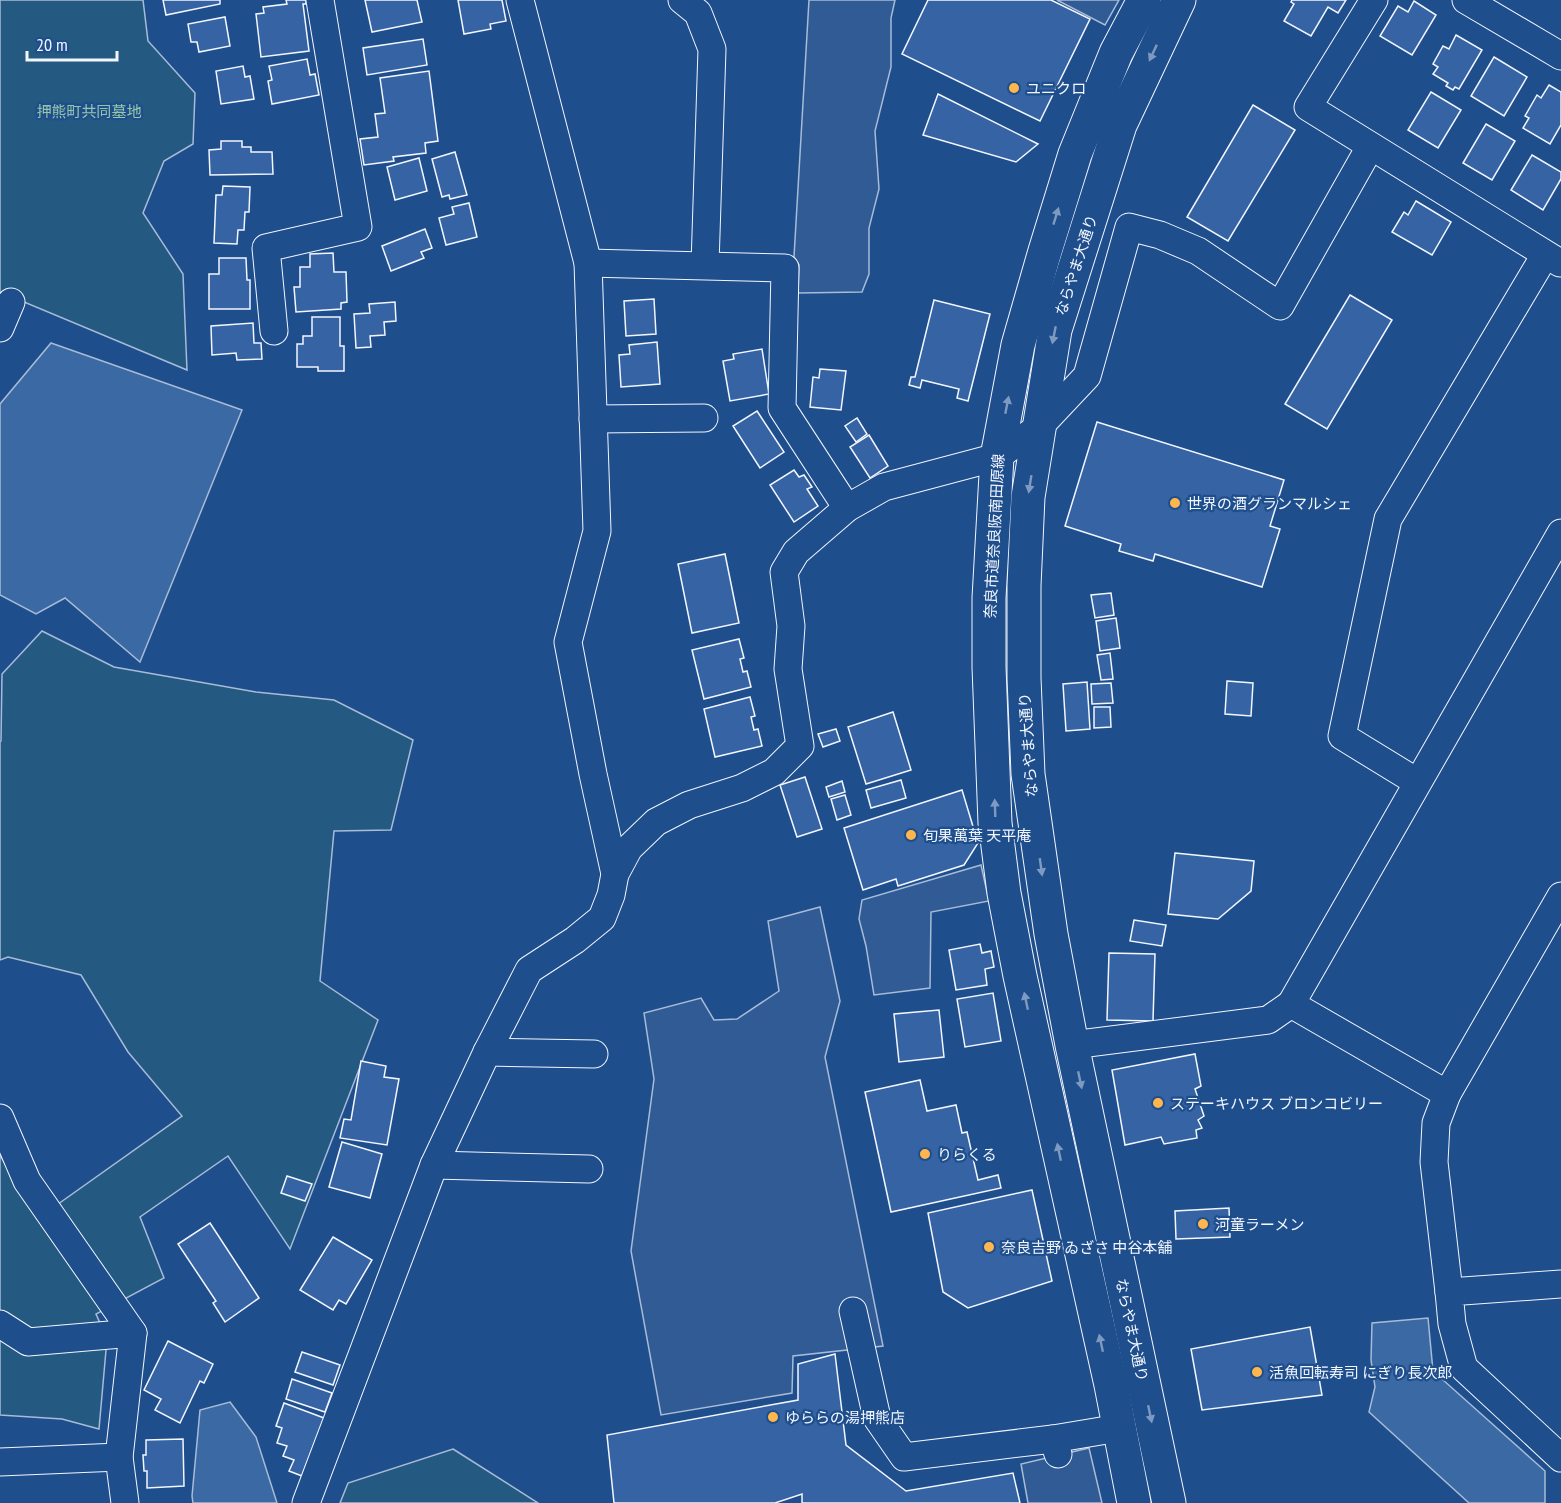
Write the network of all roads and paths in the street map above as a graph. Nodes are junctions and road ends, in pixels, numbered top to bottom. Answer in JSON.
{"nodes":[{"id":1,"x":321,"y":0,"type":"edge"},
{"id":2,"x":682,"y":0,"type":"edge"},
{"id":3,"x":1144,"y":0,"type":"edge"},
{"id":4,"x":1179,"y":0,"type":"edge"},
{"id":5,"x":1374,"y":0,"type":"edge"},
{"id":6,"x":1466,"y":0,"type":"edge"},
{"id":7,"x":529,"y":3,"type":"edge"},
{"id":8,"x":1561,"y":56,"type":"edge"},
{"id":9,"x":1370,"y":147,"type":"junction"},
{"id":10,"x":1553,"y":259,"type":"edge"},
{"id":11,"x":588,"y":263,"type":"junction"},
{"id":12,"x":705,"y":265,"type":"junction"},
{"id":13,"x":12,"y":302,"type":"dead end"},
{"id":14,"x":0,"y":328,"type":"edge"},
{"id":15,"x":274,"y":331,"type":"dead end"},
{"id":16,"x":704,"y":418,"type":"dead end"},
{"id":17,"x":593,"y":419,"type":"junction"},
{"id":18,"x":1039,"y":427,"type":"junction"},
{"id":19,"x":997,"y":457,"type":"junction"},
{"id":20,"x":847,"y":508,"type":"junction"},
{"id":21,"x":1561,"y":533,"type":"edge"},
{"id":22,"x":1417,"y":782,"type":"junction"},
{"id":23,"x":615,"y":874,"type":"junction"},
{"id":24,"x":1561,"y":896,"type":"edge"},
{"id":25,"x":1291,"y":1004,"type":"junction"},
{"id":26,"x":1072,"y":1045,"type":"junction"},
{"id":27,"x":487,"y":1052,"type":"junction"},
{"id":28,"x":594,"y":1054,"type":"dead end"},
{"id":29,"x":1447,"y":1094,"type":"junction"},
{"id":30,"x":0,"y":1118,"type":"edge"},
{"id":31,"x":434,"y":1165,"type":"junction"},
{"id":32,"x":589,"y":1169,"type":"dead end"},
{"id":33,"x":1561,"y":1284,"type":"edge"},
{"id":34,"x":1449,"y":1292,"type":"junction"},
{"id":35,"x":853,"y":1311,"type":"dead end"},
{"id":36,"x":0,"y":1324,"type":"edge"},
{"id":37,"x":133,"y":1333,"type":"junction"},
{"id":38,"x":1119,"y":1428,"type":"junction"},
{"id":39,"x":119,"y":1457,"type":"junction"},
{"id":40,"x":1561,"y":1458,"type":"edge"},
{"id":41,"x":0,"y":1462,"type":"edge"},
{"id":42,"x":125,"y":1503,"type":"edge"},
{"id":43,"x":306,"y":1503,"type":"edge"},
{"id":44,"x":1134,"y":1503,"type":"edge"},
{"id":45,"x":1169,"y":1503,"type":"edge"}],
"edges":[{"from":1,"to":15,"type":"street"},
{"from":2,"to":12,"type":"street"},
{"from":19,"to":3,"type":"street","name":"奈良市道奈良阪南田原線","one_way":true},
{"from":4,"to":18,"type":"street","name":"ならやま大通り","one_way":true},
{"from":5,"to":9,"type":"street"},
{"from":6,"to":8,"type":"street"},
{"from":7,"to":11,"type":"street"},
{"from":9,"to":10,"type":"street"},
{"from":9,"to":18,"type":"street"},
{"from":10,"to":22,"type":"street"},
{"from":11,"to":12,"type":"street"},
{"from":11,"to":17,"type":"street"},
{"from":12,"to":20,"type":"street"},
{"from":13,"to":14,"type":"street"},
{"from":16,"to":17,"type":"street"},
{"from":17,"to":23,"type":"street"},
{"from":18,"to":19,"type":"street"},
{"from":18,"to":26,"type":"street","name":"ならやま大通り","one_way":true},
{"from":19,"to":20,"type":"street"},
{"from":38,"to":19,"type":"street","name":"奈良市道奈良阪南田原線","one_way":true},
{"from":20,"to":23,"type":"street"},
{"from":21,"to":22,"type":"street"},
{"from":22,"to":25,"type":"street"},
{"from":23,"to":27,"type":"street"},
{"from":24,"to":29,"type":"street"},
{"from":25,"to":26,"type":"street"},
{"from":25,"to":29,"type":"street"},
{"from":26,"to":45,"type":"street","name":"ならやま大通り","one_way":true},
{"from":27,"to":28,"type":"street"},
{"from":27,"to":31,"type":"street"},
{"from":29,"to":34,"type":"street"},
{"from":30,"to":37,"type":"street"},
{"from":31,"to":32,"type":"street"},
{"from":31,"to":43,"type":"street"},
{"from":33,"to":34,"type":"street"},
{"from":34,"to":40,"type":"street"},
{"from":35,"to":38,"type":"street"},
{"from":36,"to":37,"type":"street"},
{"from":37,"to":39,"type":"street"},
{"from":38,"to":44,"type":"street"},
{"from":39,"to":41,"type":"street"},
{"from":39,"to":42,"type":"street"}]}
